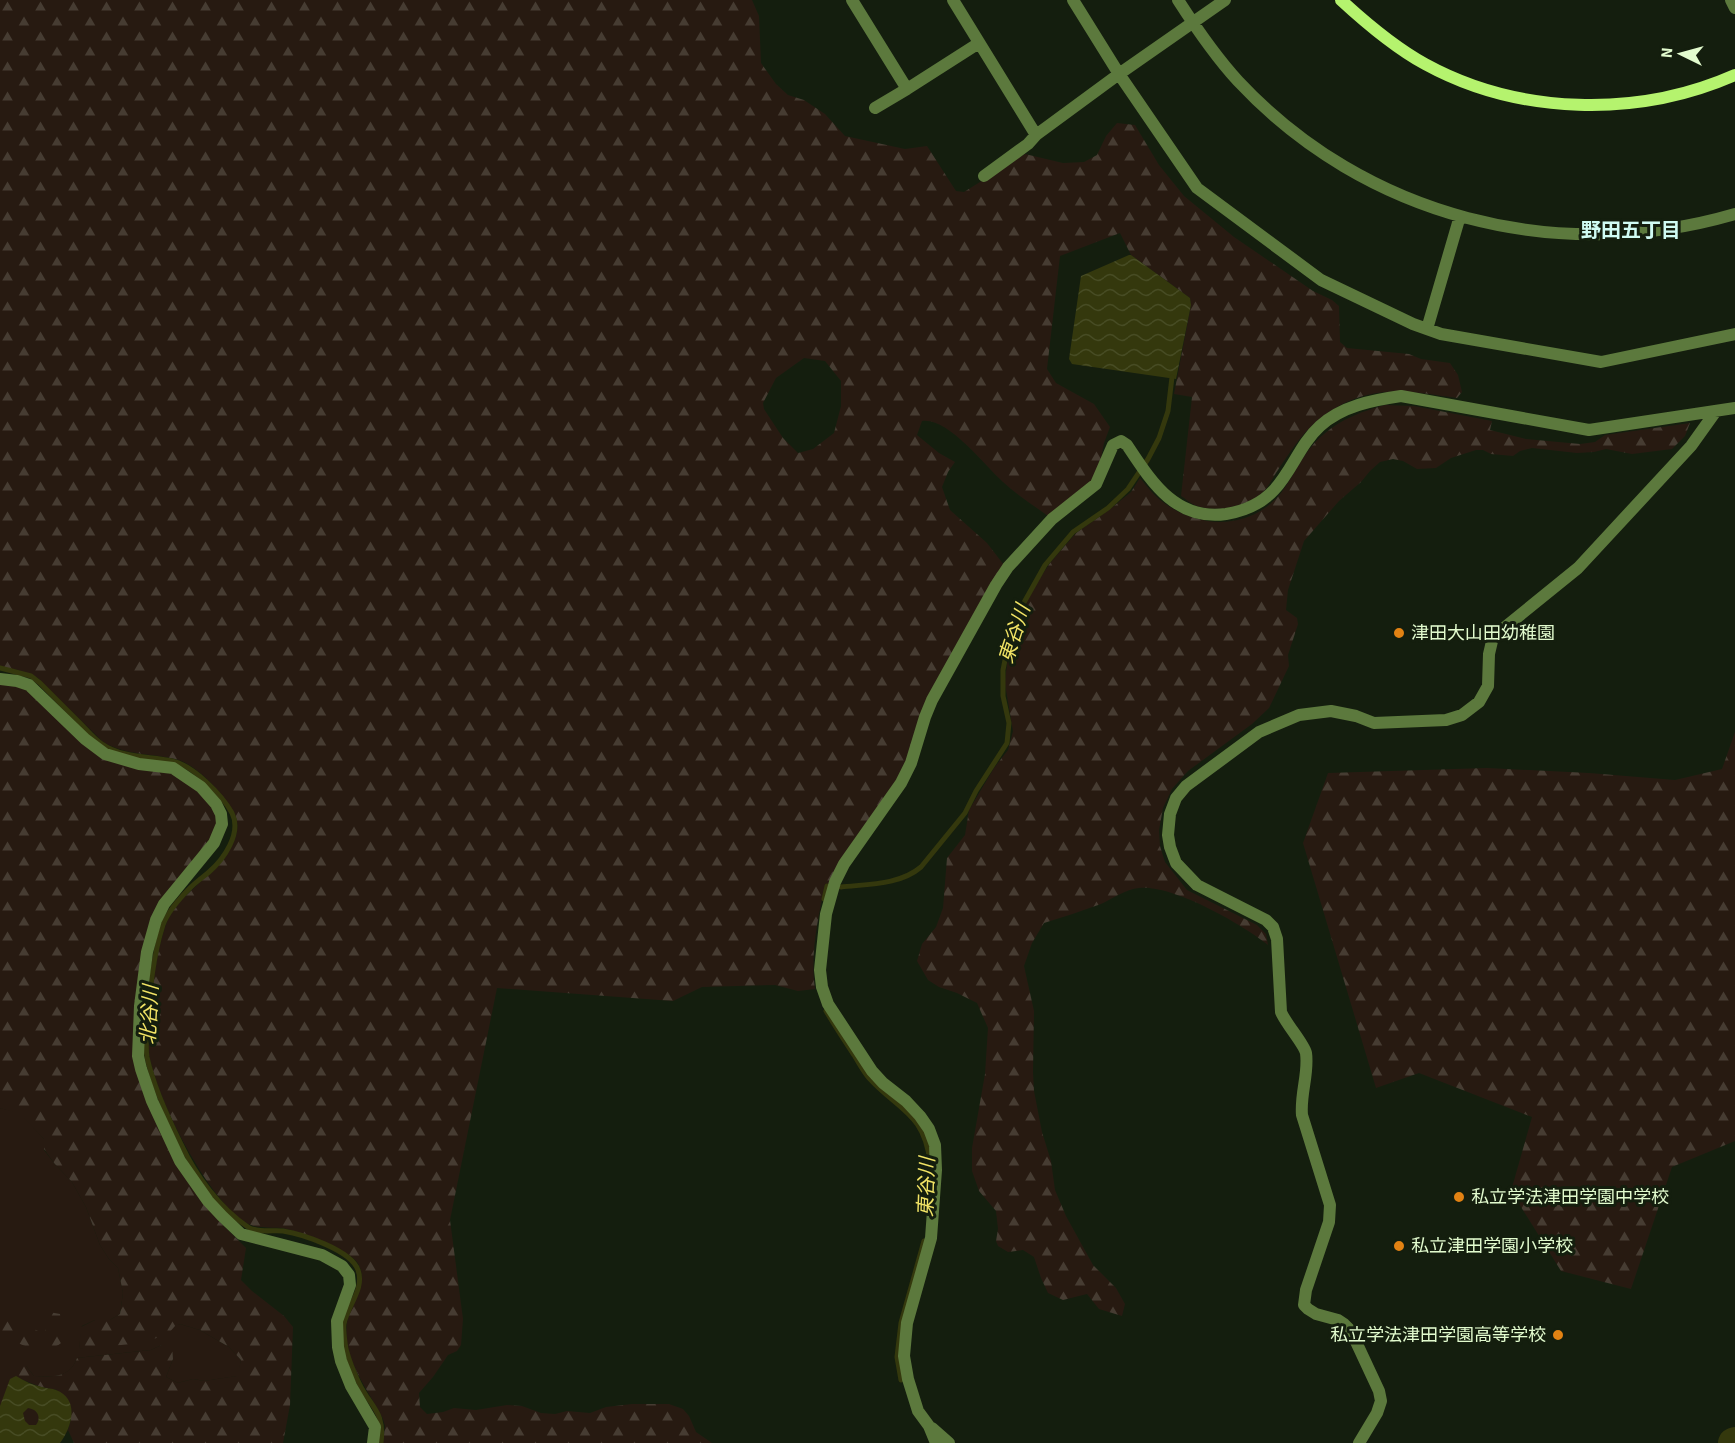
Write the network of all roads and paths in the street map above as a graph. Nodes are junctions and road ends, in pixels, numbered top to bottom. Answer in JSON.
{"nodes":[{"id":1,"x":852,"y":0,"type":"edge"},
{"id":2,"x":953,"y":0,"type":"edge"},
{"id":3,"x":1073,"y":0,"type":"edge"},
{"id":4,"x":1178,"y":0,"type":"edge"},
{"id":5,"x":1225,"y":0,"type":"edge"},
{"id":6,"x":1341,"y":0,"type":"edge"},
{"id":7,"x":1731,"y":0,"type":"edge"},
{"id":8,"x":1735,"y":8,"type":"edge"},
{"id":9,"x":1192,"y":23,"type":"junction"},
{"id":10,"x":979,"y":43,"type":"junction"},
{"id":11,"x":1119,"y":74,"type":"junction"},
{"id":12,"x":1735,"y":75,"type":"edge"},
{"id":13,"x":907,"y":89,"type":"junction"},
{"id":14,"x":875,"y":108,"type":"dead end"},
{"id":15,"x":1036,"y":135,"type":"junction"},
{"id":16,"x":984,"y":176,"type":"dead end"},
{"id":17,"x":1735,"y":214,"type":"edge"},
{"id":18,"x":1460,"y":216,"type":"junction"},
{"id":19,"x":1427,"y":329,"type":"junction"},
{"id":20,"x":1735,"y":334,"type":"edge"},
{"id":21,"x":1735,"y":408,"type":"edge"},
{"id":22,"x":1716,"y":411,"type":"junction"},
{"id":23,"x":0,"y":679,"type":"edge"},
{"id":24,"x":929,"y":1426,"type":"junction"},
{"id":25,"x":373,"y":1443,"type":"edge"},
{"id":26,"x":936,"y":1443,"type":"edge"},
{"id":27,"x":949,"y":1443,"type":"edge"},
{"id":28,"x":1359,"y":1443,"type":"edge"}],
"edges":[{"from":1,"to":13,"type":"street"},
{"from":2,"to":10,"type":"street"},
{"from":3,"to":11,"type":"street"},
{"from":4,"to":9,"type":"street"},
{"from":5,"to":9,"type":"street"},
{"from":6,"to":12,"type":"street"},
{"from":7,"to":8,"type":"street"},
{"from":9,"to":11,"type":"street"},
{"from":9,"to":18,"type":"street"},
{"from":10,"to":13,"type":"street"},
{"from":10,"to":15,"type":"street"},
{"from":11,"to":15,"type":"street"},
{"from":11,"to":19,"type":"street"},
{"from":13,"to":14,"type":"street"},
{"from":15,"to":16,"type":"street"},
{"from":17,"to":18,"type":"street"},
{"from":18,"to":19,"type":"street"},
{"from":19,"to":20,"type":"street"},
{"from":21,"to":22,"type":"street"},
{"from":22,"to":24,"type":"street"},
{"from":22,"to":28,"type":"street"},
{"from":23,"to":25,"type":"street"},
{"from":24,"to":26,"type":"street"},
{"from":24,"to":27,"type":"street"}]}
